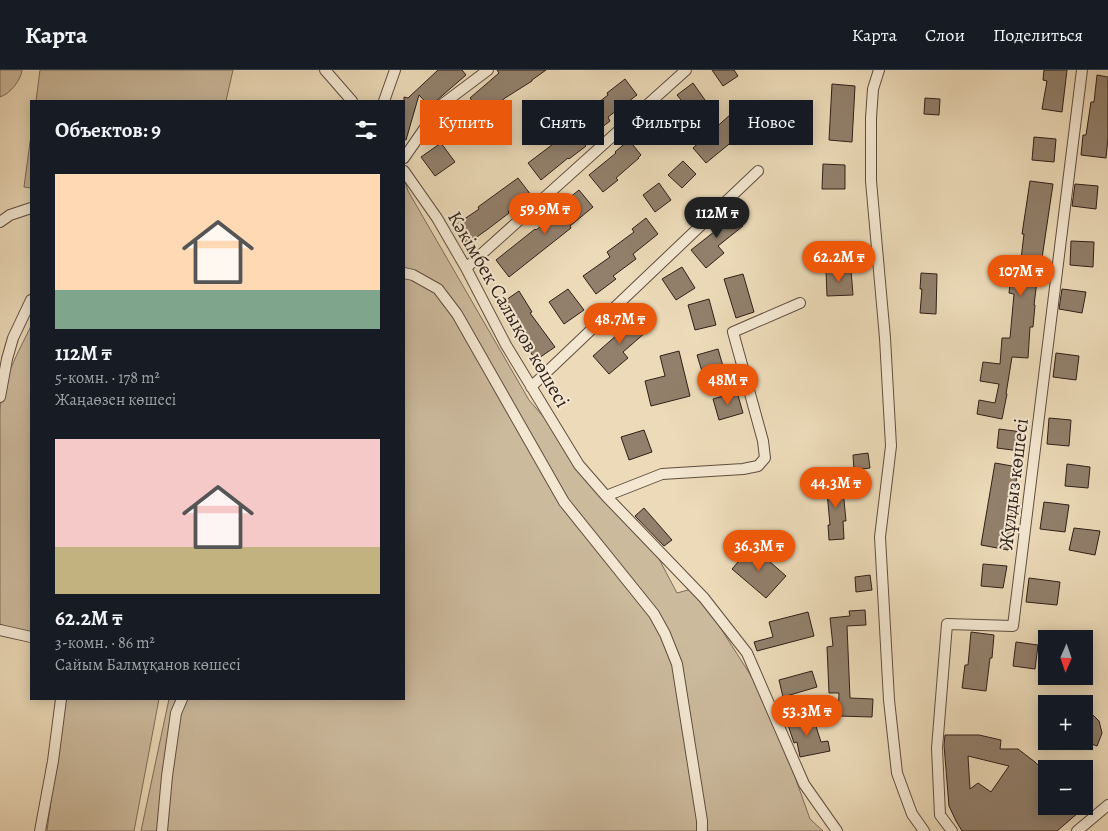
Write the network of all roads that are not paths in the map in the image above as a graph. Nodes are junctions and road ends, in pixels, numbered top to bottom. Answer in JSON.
{"nodes":[{"id":1,"x":325,"y":70,"type":"edge"},
{"id":2,"x":395,"y":70,"type":"edge"},
{"id":3,"x":488,"y":70,"type":"edge"},
{"id":4,"x":686,"y":70,"type":"edge"},
{"id":5,"x":879,"y":70,"type":"edge"},
{"id":6,"x":1082,"y":70,"type":"edge"},
{"id":7,"x":351,"y":100,"type":"edge"},
{"id":8,"x":384,"y":100,"type":"edge"},
{"id":9,"x":405,"y":157,"type":"edge"},
{"id":10,"x":758,"y":171,"type":"dead end"},
{"id":11,"x":405,"y":172,"type":"edge"},
{"id":12,"x":30,"y":208,"type":"edge"},
{"id":13,"x":0,"y":222,"type":"edge"},
{"id":14,"x":466,"y":268,"type":"junction"},
{"id":15,"x":405,"y":273,"type":"edge"},
{"id":16,"x":30,"y":302,"type":"edge"},
{"id":17,"x":800,"y":303,"type":"dead end"},
{"id":18,"x":531,"y":387,"type":"junction"},
{"id":19,"x":0,"y":397,"type":"edge"},
{"id":20,"x":606,"y":496,"type":"junction"},
{"id":21,"x":0,"y":630,"type":"edge"},
{"id":22,"x":30,"y":637,"type":"edge"},
{"id":23,"x":61,"y":700,"type":"edge"},
{"id":24,"x":182,"y":700,"type":"edge"},
{"id":25,"x":1108,"y":805,"type":"edge"},
{"id":26,"x":40,"y":831,"type":"edge"},
{"id":27,"x":162,"y":831,"type":"edge"},
{"id":28,"x":702,"y":831,"type":"edge"},
{"id":29,"x":837,"y":831,"type":"edge"},
{"id":30,"x":924,"y":831,"type":"edge"},
{"id":31,"x":952,"y":831,"type":"edge"},
{"id":32,"x":1077,"y":831,"type":"edge"}],
"edges":[{"from":1,"to":7,"type":"street"},
{"from":2,"to":8,"type":"street"},
{"from":3,"to":9,"type":"street"},
{"from":4,"to":14,"type":"street"},
{"from":5,"to":30,"type":"street"},
{"from":6,"to":31,"type":"street","name":"Жұлдыз көшесі"},
{"from":10,"to":18,"type":"street"},
{"from":11,"to":14,"type":"street","name":"Кәкімбек Салықов көшесі"},
{"from":12,"to":13,"type":"street"},
{"from":14,"to":18,"type":"street","name":"Кәкімбек Салықов көшесі"},
{"from":15,"to":28,"type":"street"},
{"from":16,"to":19,"type":"street"},
{"from":17,"to":20,"type":"street"},
{"from":18,"to":20,"type":"street","name":"Кәкімбек Салықов көшесі"},
{"from":20,"to":29,"type":"street","name":"Кәкімбек Салықов көшесі"},
{"from":21,"to":22,"type":"street"},
{"from":23,"to":26,"type":"street"},
{"from":24,"to":27,"type":"street"},
{"from":25,"to":32,"type":"street"}]}
